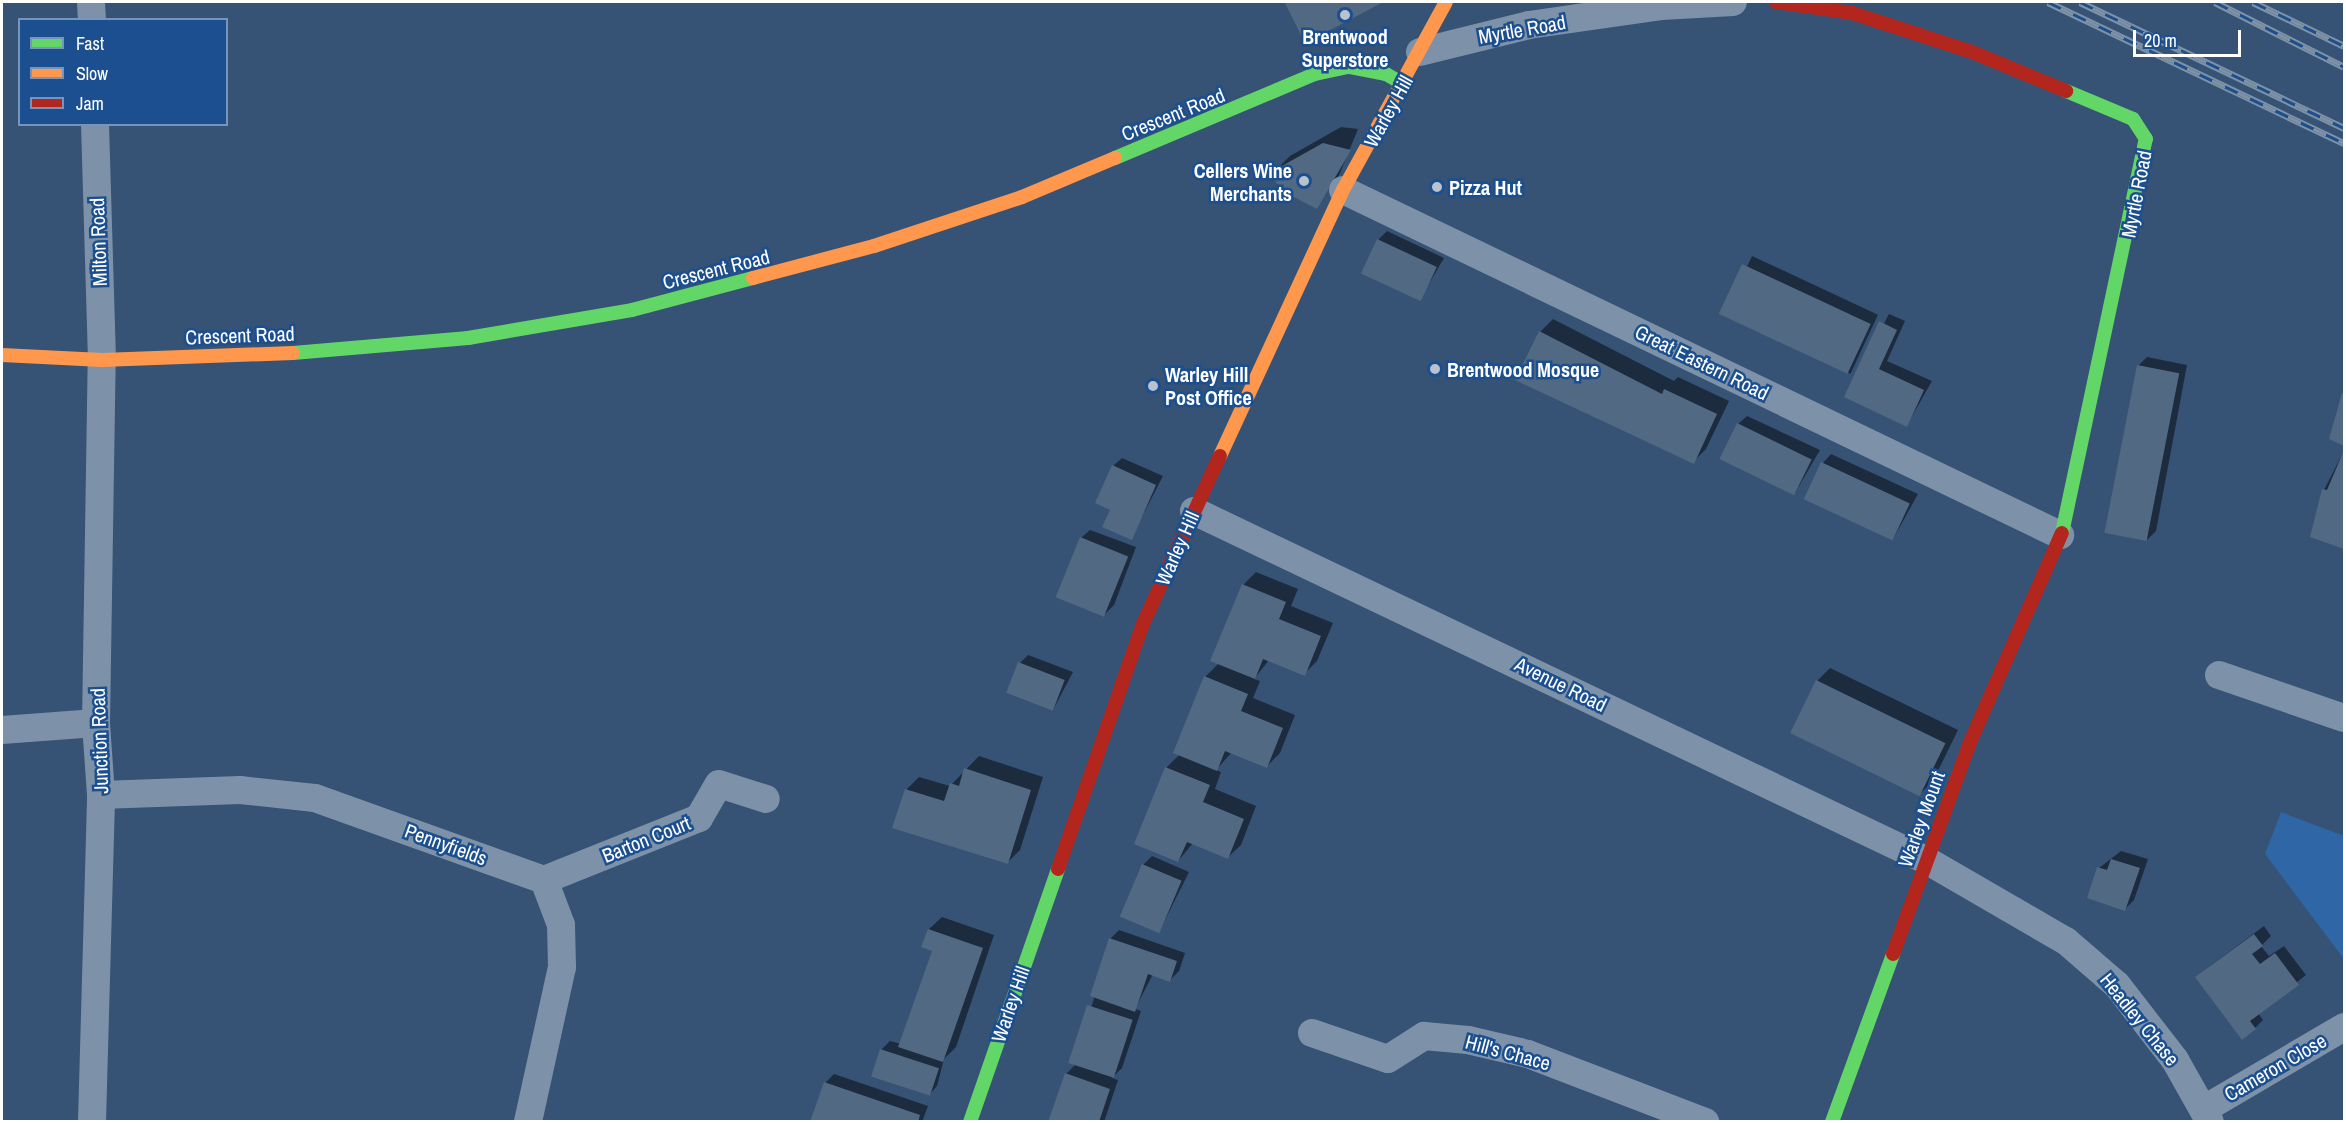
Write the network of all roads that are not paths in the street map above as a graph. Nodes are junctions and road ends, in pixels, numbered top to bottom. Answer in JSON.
{"nodes":[{"id":1,"x":91,"y":2,"type":"edge"},
{"id":2,"x":1446,"y":2,"type":"edge"},
{"id":3,"x":1733,"y":2,"type":"edge"},
{"id":4,"x":1776,"y":2,"type":"edge"},
{"id":5,"x":1559,"y":12,"type":"edge"},
{"id":6,"x":92,"y":18,"type":"edge"},
{"id":7,"x":1420,"y":52,"type":"junction"},
{"id":8,"x":1403,"y":84,"type":"junction"},
{"id":9,"x":95,"y":126,"type":"edge"},
{"id":10,"x":1343,"y":190,"type":"junction"},
{"id":11,"x":2,"y":355,"type":"edge"},
{"id":12,"x":102,"y":360,"type":"junction"},
{"id":13,"x":1194,"y":511,"type":"junction"},
{"id":14,"x":2060,"y":535,"type":"junction"},
{"id":15,"x":2219,"y":675,"type":"dead end"},
{"id":16,"x":2344,"y":718,"type":"edge"},
{"id":17,"x":96,"y":723,"type":"junction"},
{"id":18,"x":2,"y":730,"type":"edge"},
{"id":19,"x":101,"y":795,"type":"junction"},
{"id":20,"x":766,"y":799,"type":"dead end"},
{"id":21,"x":1926,"y":860,"type":"junction"},
{"id":22,"x":544,"y":880,"type":"junction"},
{"id":23,"x":2344,"y":1027,"type":"edge"},
{"id":24,"x":1312,"y":1034,"type":"dead end"},
{"id":25,"x":2208,"y":1115,"type":"edge"},
{"id":26,"x":92,"y":1122,"type":"edge"},
{"id":27,"x":528,"y":1122,"type":"edge"},
{"id":28,"x":970,"y":1122,"type":"edge"},
{"id":29,"x":1705,"y":1122,"type":"edge"},
{"id":30,"x":1832,"y":1122,"type":"edge"}],
"edges":[{"from":1,"to":6,"type":"street"},
{"from":2,"to":7,"type":"street","name":"Warley Hill"},
{"from":3,"to":5,"type":"street","name":"Myrtle Road"},
{"from":4,"to":14,"type":"street","name":"Myrtle Road"},
{"from":5,"to":7,"type":"street","name":"Myrtle Road"},
{"from":7,"to":8,"type":"street","name":"Warley Hill"},
{"from":8,"to":10,"type":"street","name":"Warley Hill"},
{"from":8,"to":12,"type":"street","name":"Crescent Road"},
{"from":9,"to":12,"type":"street","name":"Milton Road"},
{"from":10,"to":13,"type":"street","name":"Warley Hill"},
{"from":10,"to":14,"type":"street","name":"Great Eastern Road"},
{"from":11,"to":12,"type":"street","name":"Crescent Road"},
{"from":12,"to":17,"type":"street","name":"Junction Road"},
{"from":13,"to":21,"type":"street","name":"Avenue Road"},
{"from":13,"to":28,"type":"street","name":"Warley Hill"},
{"from":14,"to":21,"type":"street","name":"Warley Mount"},
{"from":15,"to":16,"type":"street"},
{"from":17,"to":18,"type":"street"},
{"from":17,"to":19,"type":"street","name":"Junction Road"},
{"from":19,"to":22,"type":"street","name":"Pennyfields"},
{"from":19,"to":26,"type":"street","name":"Junction Road"},
{"from":20,"to":22,"type":"street","name":"Barton Court"},
{"from":21,"to":25,"type":"street","name":"Headley Chase"},
{"from":21,"to":30,"type":"street","name":"Warley Mount"},
{"from":22,"to":27,"type":"street"},
{"from":23,"to":25,"type":"street","name":"Cameron Close"},
{"from":24,"to":29,"type":"street","name":"Hill's Chace"}]}
